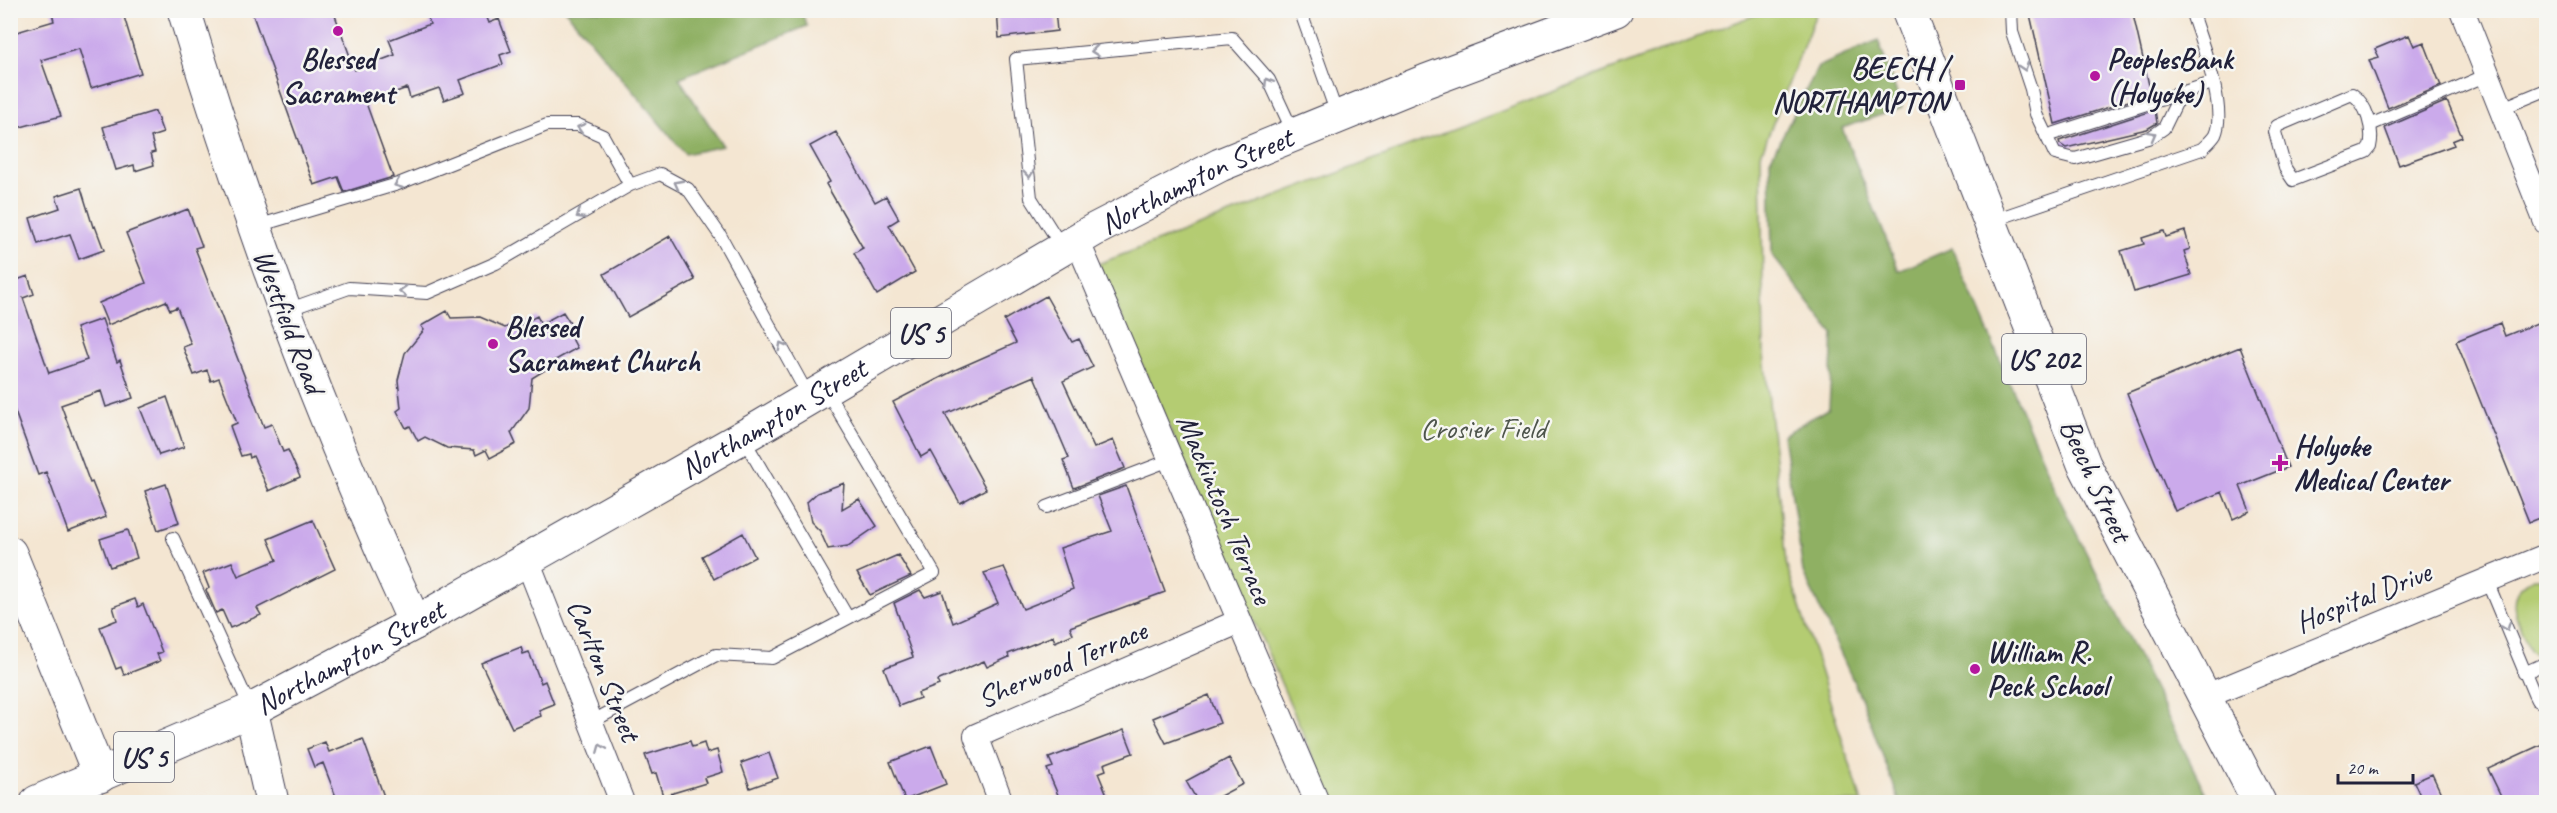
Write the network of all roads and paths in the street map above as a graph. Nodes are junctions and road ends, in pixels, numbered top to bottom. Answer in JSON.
{"nodes":[{"id":1,"x":184,"y":10,"type":"edge"},
{"id":2,"x":1300,"y":10,"type":"edge"},
{"id":3,"x":1616,"y":10,"type":"edge"},
{"id":4,"x":1908,"y":10,"type":"edge"},
{"id":5,"x":2011,"y":10,"type":"edge"},
{"id":6,"x":2191,"y":10,"type":"edge"},
{"id":7,"x":2462,"y":10,"type":"edge"},
{"id":8,"x":1568,"y":19,"type":"edge"},
{"id":9,"x":2487,"y":75,"type":"junction"},
{"id":10,"x":2212,"y":83,"type":"junction"},
{"id":11,"x":2547,"y":90,"type":"edge"},
{"id":12,"x":2181,"y":93,"type":"junction"},
{"id":13,"x":2500,"y":109,"type":"junction"},
{"id":14,"x":1339,"y":118,"type":"junction"},
{"id":15,"x":2370,"y":125,"type":"junction"},
{"id":16,"x":1294,"y":135,"type":"junction"},
{"id":17,"x":2046,"y":136,"type":"junction"},
{"id":18,"x":630,"y":185,"type":"junction"},
{"id":19,"x":1990,"y":221,"type":"junction"},
{"id":20,"x":2547,"y":222,"type":"edge"},
{"id":21,"x":254,"y":226,"type":"junction"},
{"id":22,"x":1070,"y":244,"type":"junction"},
{"id":23,"x":284,"y":311,"type":"junction"},
{"id":24,"x":817,"y":394,"type":"junction"},
{"id":25,"x":742,"y":437,"type":"junction"},
{"id":26,"x":1170,"y":460,"type":"junction"},
{"id":27,"x":1047,"y":507,"type":"dead end"},
{"id":28,"x":173,"y":538,"type":"dead end"},
{"id":29,"x":10,"y":553,"type":"edge"},
{"id":30,"x":2547,"y":556,"type":"edge"},
{"id":31,"x":527,"y":560,"type":"junction"},
{"id":32,"x":2487,"y":581,"type":"junction"},
{"id":33,"x":848,"y":618,"type":"junction"},
{"id":34,"x":1238,"y":622,"type":"junction"},
{"id":35,"x":415,"y":623,"type":"junction"},
{"id":36,"x":2547,"y":663,"type":"edge"},
{"id":37,"x":2524,"y":673,"type":"junction"},
{"id":38,"x":2204,"y":697,"type":"junction"},
{"id":39,"x":2547,"y":705,"type":"edge"},
{"id":40,"x":251,"y":710,"type":"junction"},
{"id":41,"x":591,"y":722,"type":"junction"},
{"id":42,"x":100,"y":776,"type":"junction"},
{"id":43,"x":37,"y":802,"type":"edge"},
{"id":44,"x":272,"y":802,"type":"edge"},
{"id":45,"x":622,"y":802,"type":"edge"},
{"id":46,"x":1001,"y":802,"type":"edge"},
{"id":47,"x":1317,"y":802,"type":"edge"},
{"id":48,"x":2259,"y":802,"type":"edge"}],
"edges":[{"from":1,"to":21,"type":"main road","name":"Westfield Road"},
{"from":2,"to":14,"type":"lane"},
{"from":3,"to":8,"type":"main road","name":"Northampton Street","number":"US 5"},
{"from":4,"to":19,"type":"main road","name":"Beech Street","number":"US 202"},
{"from":5,"to":17,"type":"lane","one_way":true},
{"from":6,"to":10,"type":"lane"},
{"from":7,"to":9,"type":"street"},
{"from":8,"to":14,"type":"main road","name":"Northampton Street","number":"US 5"},
{"from":9,"to":13,"type":"street"},
{"from":9,"to":15,"type":"lane"},
{"from":10,"to":12,"type":"lane"},
{"from":10,"to":19,"type":"lane"},
{"from":11,"to":13,"type":"lane"},
{"from":12,"to":17,"type":"lane"},
{"from":17,"to":12,"type":"lane","one_way":true},
{"from":13,"to":20,"type":"street"},
{"from":14,"to":16,"type":"main road","name":"Northampton Street","number":"US 5"},
{"from":15,"to":15,"type":"lane"},
{"from":16,"to":22,"type":"main road","name":"Northampton Street","number":"US 5"},
{"from":16,"to":22,"type":"lane","one_way":true},
{"from":18,"to":21,"type":"lane","one_way":true},
{"from":18,"to":23,"type":"lane","one_way":true},
{"from":24,"to":18,"type":"lane","one_way":true},
{"from":19,"to":38,"type":"main road","name":"Beech Street","number":"US 202"},
{"from":21,"to":23,"type":"main road","name":"Westfield Road"},
{"from":22,"to":24,"type":"main road","name":"Northampton Street","number":"US 5"},
{"from":22,"to":26,"type":"street","name":"Mackintosh Terrace"},
{"from":23,"to":35,"type":"main road","name":"Westfield Road"},
{"from":24,"to":25,"type":"main road","name":"Northampton Street","number":"US 5"},
{"from":24,"to":33,"type":"lane"},
{"from":25,"to":31,"type":"main road","name":"Northampton Street","number":"US 5"},
{"from":25,"to":33,"type":"lane"},
{"from":26,"to":27,"type":"lane"},
{"from":26,"to":34,"type":"street","name":"Mackintosh Terrace"},
{"from":28,"to":40,"type":"lane"},
{"from":29,"to":42,"type":"main road"},
{"from":30,"to":32,"type":"street","name":"Hospital Drive"},
{"from":31,"to":35,"type":"main road","name":"Northampton Street","number":"US 5"},
{"from":31,"to":41,"type":"street","name":"Carlton Street"},
{"from":32,"to":37,"type":"lane","one_way":true},
{"from":32,"to":38,"type":"street","name":"Hospital Drive"},
{"from":33,"to":41,"type":"lane"},
{"from":34,"to":46,"type":"street","name":"Sherwood Terrace"},
{"from":34,"to":47,"type":"street","name":"Mackintosh Terrace"},
{"from":35,"to":40,"type":"main road","name":"Northampton Street","number":"US 5"},
{"from":36,"to":37,"type":"lane"},
{"from":37,"to":39,"type":"lane"},
{"from":38,"to":48,"type":"main road","name":"Beech Street","number":"US 202"},
{"from":40,"to":42,"type":"main road","name":"Northampton Street","number":"US 5"},
{"from":40,"to":44,"type":"main road"},
{"from":45,"to":41,"type":"street","name":"Carlton Street","one_way":true},
{"from":42,"to":43,"type":"main road","name":"Northampton Street","number":"US 5"}]}
